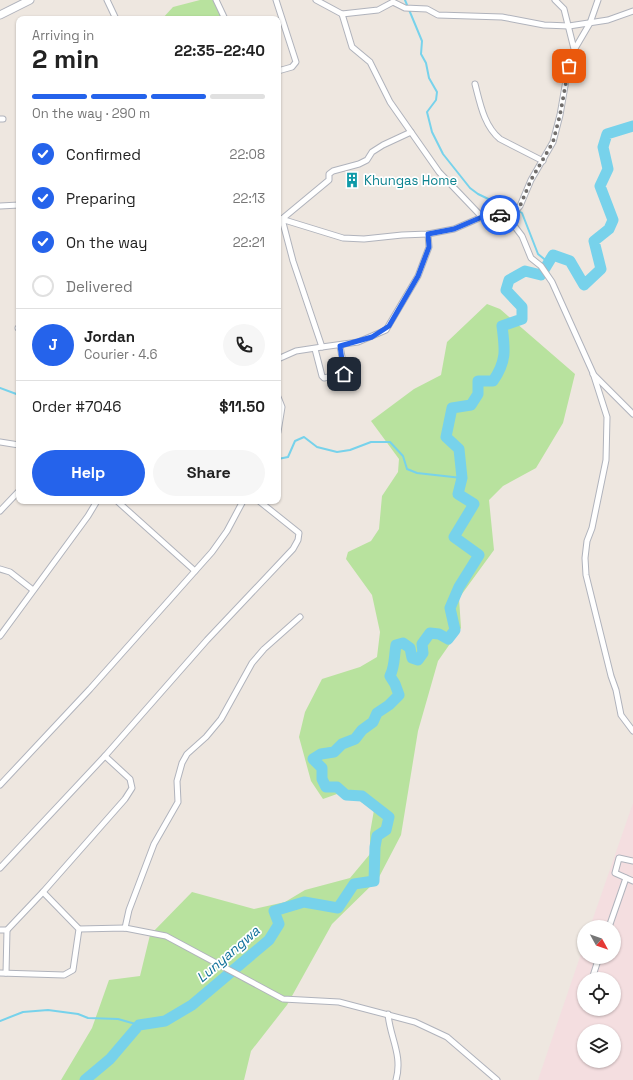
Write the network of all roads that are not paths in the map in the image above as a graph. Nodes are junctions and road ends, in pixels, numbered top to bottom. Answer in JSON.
{"nodes":[{"id":1,"x":30,"y":0,"type":"edge"},
{"id":2,"x":107,"y":0,"type":"edge"},
{"id":3,"x":216,"y":0,"type":"edge"},
{"id":4,"x":276,"y":0,"type":"edge"},
{"id":5,"x":316,"y":0,"type":"edge"},
{"id":6,"x":555,"y":0,"type":"edge"},
{"id":7,"x":598,"y":0,"type":"edge"},
{"id":8,"x":633,"y":11,"type":"edge"},
{"id":9,"x":342,"y":14,"type":"junction"},
{"id":10,"x":0,"y":15,"type":"edge"},
{"id":11,"x":115,"y":16,"type":"edge"},
{"id":12,"x":224,"y":16,"type":"edge"},
{"id":13,"x":590,"y":23,"type":"junction"},
{"id":14,"x":569,"y":26,"type":"junction"},
{"id":15,"x":574,"y":48,"type":"junction"},
{"id":16,"x":281,"y":70,"type":"edge"},
{"id":17,"x":475,"y":84,"type":"dead end"},
{"id":18,"x":411,"y":132,"type":"junction"},
{"id":19,"x":543,"y":161,"type":"junction"},
{"id":20,"x":16,"y":205,"type":"edge"},
{"id":21,"x":0,"y":206,"type":"edge"},
{"id":22,"x":281,"y":217,"type":"edge"},
{"id":23,"x":482,"y":217,"type":"junction"},
{"id":24,"x":281,"y":218,"type":"edge"},
{"id":25,"x":509,"y":219,"type":"junction"},
{"id":26,"x":281,"y":221,"type":"edge"},
{"id":27,"x":428,"y":234,"type":"junction"},
{"id":28,"x":340,"y":346,"type":"junction"},
{"id":29,"x":322,"y":347,"type":"junction"},
{"id":30,"x":315,"y":349,"type":"junction"},
{"id":31,"x":281,"y":358,"type":"edge"},
{"id":32,"x":593,"y":373,"type":"junction"},
{"id":33,"x":633,"y":414,"type":"edge"},
{"id":34,"x":0,"y":442,"type":"edge"},
{"id":35,"x":16,"y":445,"type":"edge"},
{"id":36,"x":16,"y":494,"type":"edge"},
{"id":37,"x":95,"y":504,"type":"edge"},
{"id":38,"x":120,"y":504,"type":"edge"},
{"id":39,"x":241,"y":504,"type":"edge"},
{"id":40,"x":263,"y":504,"type":"edge"},
{"id":41,"x":0,"y":511,"type":"edge"},
{"id":42,"x":0,"y":569,"type":"edge"},
{"id":43,"x":195,"y":571,"type":"junction"},
{"id":44,"x":32,"y":590,"type":"junction"},
{"id":45,"x":300,"y":617,"type":"dead end"},
{"id":46,"x":0,"y":636,"type":"edge"},
{"id":47,"x":633,"y":730,"type":"edge"},
{"id":48,"x":105,"y":756,"type":"junction"},
{"id":49,"x":0,"y":785,"type":"edge"},
{"id":50,"x":633,"y":861,"type":"edge"},
{"id":51,"x":0,"y":868,"type":"edge"},
{"id":52,"x":626,"y":878,"type":"junction"},
{"id":53,"x":633,"y":880,"type":"edge"},
{"id":54,"x":43,"y":892,"type":"junction"},
{"id":55,"x":611,"y":920,"type":"edge"},
{"id":56,"x":125,"y":928,"type":"junction"},
{"id":57,"x":79,"y":929,"type":"junction"},
{"id":58,"x":0,"y":930,"type":"edge"},
{"id":59,"x":7,"y":930,"type":"junction"},
{"id":60,"x":3,"y":973,"type":"edge"},
{"id":61,"x":388,"y":1014,"type":"junction"},
{"id":62,"x":396,"y":1080,"type":"edge"},
{"id":63,"x":497,"y":1080,"type":"edge"}],
"edges":[{"from":1,"to":10,"type":"street"},
{"from":2,"to":11,"type":"street"},
{"from":3,"to":12,"type":"street"},
{"from":4,"to":16,"type":"street"},
{"from":5,"to":9,"type":"street"},
{"from":6,"to":14,"type":"street"},
{"from":7,"to":13,"type":"street"},
{"from":8,"to":13,"type":"street"},
{"from":9,"to":14,"type":"street"},
{"from":9,"to":18,"type":"street"},
{"from":13,"to":14,"type":"street"},
{"from":13,"to":15,"type":"street"},
{"from":14,"to":15,"type":"street"},
{"from":15,"to":19,"type":"street"},
{"from":17,"to":19,"type":"street"},
{"from":18,"to":22,"type":"street"},
{"from":18,"to":23,"type":"street"},
{"from":19,"to":25,"type":"street"},
{"from":20,"to":21,"type":"street"},
{"from":23,"to":25,"type":"street"},
{"from":23,"to":27,"type":"street"},
{"from":24,"to":27,"type":"street"},
{"from":25,"to":32,"type":"street"},
{"from":26,"to":29,"type":"street"},
{"from":27,"to":28,"type":"street"},
{"from":28,"to":29,"type":"street"},
{"from":28,"to":30,"type":"street"},
{"from":29,"to":30,"type":"street"},
{"from":30,"to":31,"type":"street"},
{"from":32,"to":33,"type":"street"},
{"from":32,"to":47,"type":"street"},
{"from":34,"to":35,"type":"street"},
{"from":36,"to":41,"type":"street"},
{"from":37,"to":44,"type":"street"},
{"from":38,"to":43,"type":"street"},
{"from":39,"to":43,"type":"street"},
{"from":40,"to":48,"type":"street"},
{"from":42,"to":44,"type":"street"},
{"from":43,"to":49,"type":"street"},
{"from":44,"to":46,"type":"street"},
{"from":45,"to":56,"type":"street"},
{"from":48,"to":51,"type":"street"},
{"from":48,"to":54,"type":"street"},
{"from":50,"to":52,"type":"street"},
{"from":52,"to":53,"type":"street"},
{"from":52,"to":55,"type":"street"},
{"from":54,"to":57,"type":"street"},
{"from":54,"to":59,"type":"street"},
{"from":56,"to":57,"type":"street"},
{"from":56,"to":61,"type":"street"},
{"from":57,"to":60,"type":"street"},
{"from":58,"to":59,"type":"street"},
{"from":59,"to":60,"type":"street"},
{"from":61,"to":62,"type":"street"},
{"from":61,"to":63,"type":"street"}]}
